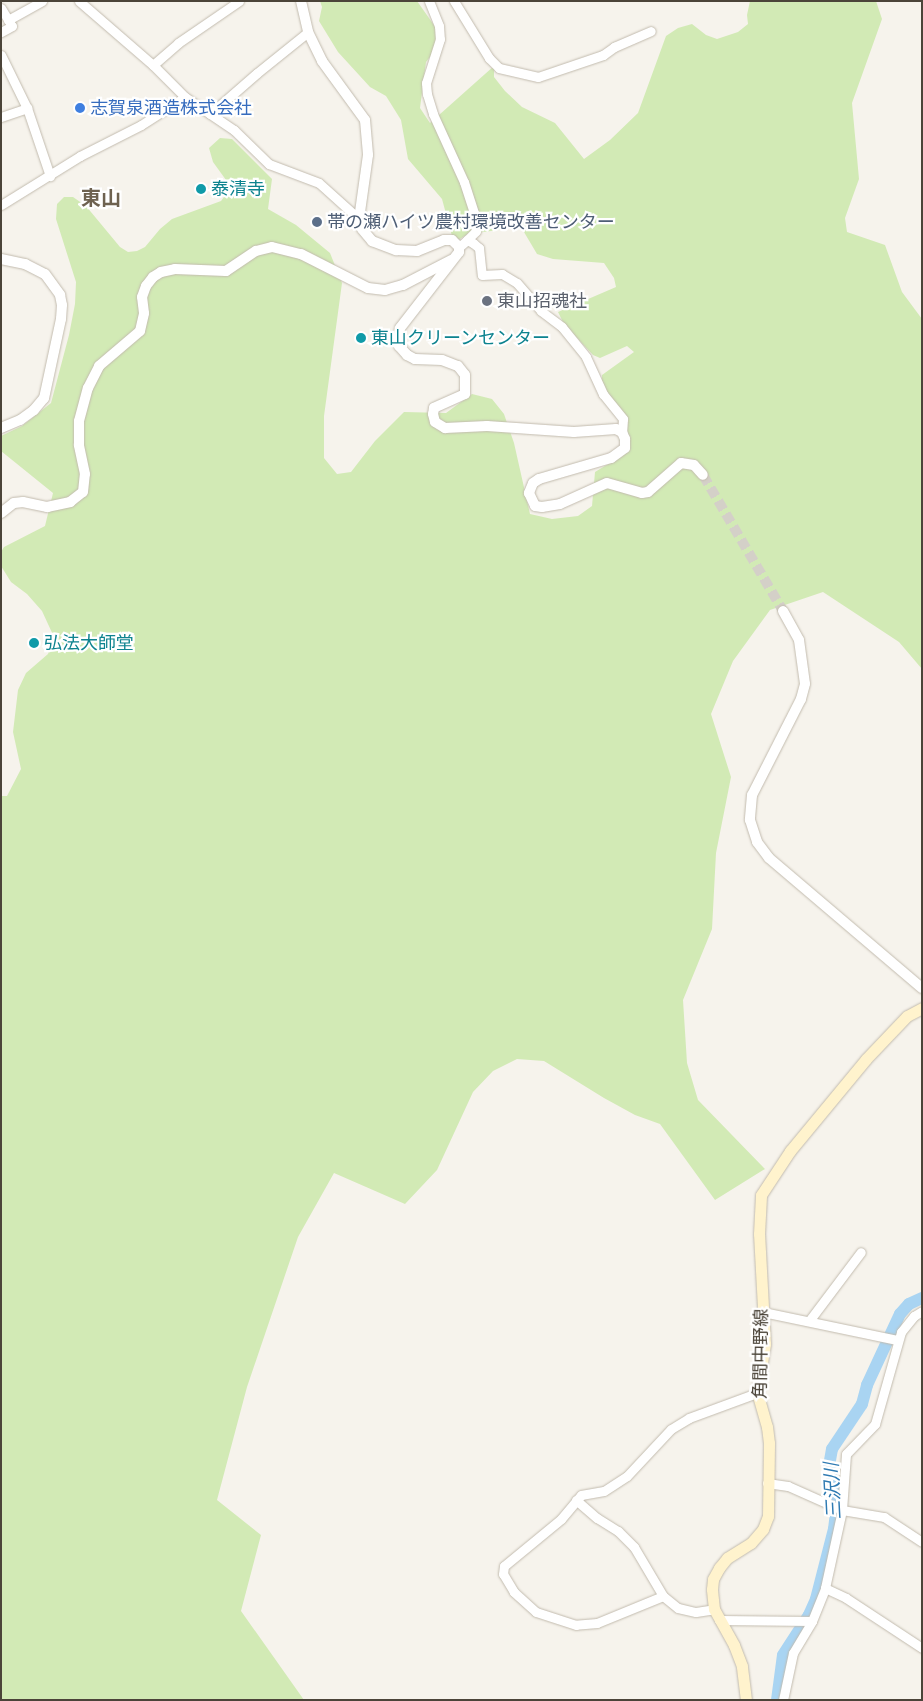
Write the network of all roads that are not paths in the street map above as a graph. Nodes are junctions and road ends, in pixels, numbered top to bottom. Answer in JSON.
{"nodes":[{"id":1,"x":42,"y":1,"type":"edge"},
{"id":2,"x":79,"y":1,"type":"edge"},
{"id":3,"x":239,"y":1,"type":"edge"},
{"id":4,"x":301,"y":1,"type":"edge"},
{"id":5,"x":429,"y":1,"type":"edge"},
{"id":6,"x":454,"y":1,"type":"edge"},
{"id":7,"x":1,"y":8,"type":"edge"},
{"id":8,"x":8,"y":20,"type":"junction"},
{"id":9,"x":651,"y":31,"type":"dead end"},
{"id":10,"x":1,"y":32,"type":"edge"},
{"id":11,"x":308,"y":32,"type":"junction"},
{"id":12,"x":1,"y":54,"type":"edge"},
{"id":13,"x":153,"y":65,"type":"junction"},
{"id":14,"x":184,"y":97,"type":"junction"},
{"id":15,"x":27,"y":108,"type":"junction"},
{"id":16,"x":210,"y":114,"type":"junction"},
{"id":17,"x":1,"y":117,"type":"edge"},
{"id":18,"x":50,"y":176,"type":"junction"},
{"id":19,"x":1,"y":205,"type":"edge"},
{"id":20,"x":358,"y":218,"type":"junction"},
{"id":21,"x":468,"y":240,"type":"junction"},
{"id":22,"x":459,"y":247,"type":"junction"},
{"id":23,"x":1,"y":258,"type":"edge"},
{"id":24,"x":451,"y":260,"type":"junction"},
{"id":25,"x":1,"y":428,"type":"edge"},
{"id":26,"x":622,"y":432,"type":"junction"},
{"id":27,"x":703,"y":475,"type":"tunnel mouth"},
{"id":28,"x":1,"y":513,"type":"edge"},
{"id":29,"x":783,"y":611,"type":"tunnel mouth"},
{"id":30,"x":922,"y":988,"type":"edge"},
{"id":31,"x":922,"y":1008,"type":"edge"},
{"id":32,"x":861,"y":1252,"type":"dead end"},
{"id":33,"x":922,"y":1311,"type":"edge"},
{"id":34,"x":763,"y":1312,"type":"junction"},
{"id":35,"x":809,"y":1320,"type":"junction"},
{"id":36,"x":893,"y":1339,"type":"junction"},
{"id":37,"x":757,"y":1393,"type":"junction"},
{"id":38,"x":767,"y":1483,"type":"junction"},
{"id":39,"x":576,"y":1500,"type":"junction"},
{"id":40,"x":842,"y":1510,"type":"junction"},
{"id":41,"x":922,"y":1542,"type":"edge"},
{"id":42,"x":825,"y":1588,"type":"junction"},
{"id":43,"x":663,"y":1596,"type":"junction"},
{"id":44,"x":714,"y":1609,"type":"junction"},
{"id":45,"x":719,"y":1620,"type":"junction"},
{"id":46,"x":812,"y":1622,"type":"junction"},
{"id":47,"x":922,"y":1648,"type":"edge"},
{"id":48,"x":746,"y":1700,"type":"edge"},
{"id":49,"x":783,"y":1700,"type":"edge"}],
"edges":[{"from":1,"to":8,"type":"street"},
{"from":2,"to":13,"type":"street"},
{"from":3,"to":13,"type":"street"},
{"from":4,"to":11,"type":"street"},
{"from":5,"to":21,"type":"street"},
{"from":6,"to":9,"type":"street"},
{"from":7,"to":8,"type":"street"},
{"from":8,"to":10,"type":"street"},
{"from":11,"to":16,"type":"street"},
{"from":11,"to":20,"type":"street"},
{"from":12,"to":15,"type":"street"},
{"from":13,"to":14,"type":"street"},
{"from":14,"to":16,"type":"street"},
{"from":14,"to":18,"type":"street"},
{"from":15,"to":17,"type":"street"},
{"from":15,"to":18,"type":"street"},
{"from":16,"to":20,"type":"street"},
{"from":18,"to":19,"type":"street"},
{"from":20,"to":22,"type":"street"},
{"from":21,"to":22,"type":"street"},
{"from":21,"to":26,"type":"street"},
{"from":22,"to":24,"type":"street"},
{"from":23,"to":25,"type":"street"},
{"from":24,"to":26,"type":"street"},
{"from":24,"to":28,"type":"street"},
{"from":26,"to":27,"type":"street"},
{"from":29,"to":30,"type":"street"},
{"from":31,"to":34,"type":"main road","name":"角間中野線"},
{"from":32,"to":35,"type":"street"},
{"from":33,"to":36,"type":"street"},
{"from":34,"to":35,"type":"street"},
{"from":34,"to":37,"type":"main road","name":"角間中野線"},
{"from":35,"to":36,"type":"street"},
{"from":36,"to":40,"type":"street"},
{"from":37,"to":38,"type":"main road","name":"角間中野線"},
{"from":37,"to":39,"type":"street"},
{"from":38,"to":40,"type":"street"},
{"from":38,"to":44,"type":"main road","name":"角間中野線"},
{"from":39,"to":43,"type":"street"},
{"from":39,"to":43,"type":"street"},
{"from":40,"to":41,"type":"street"},
{"from":40,"to":42,"type":"street"},
{"from":42,"to":46,"type":"street"},
{"from":42,"to":47,"type":"street"},
{"from":43,"to":44,"type":"street"},
{"from":44,"to":45,"type":"main road","name":"角間中野線"},
{"from":45,"to":46,"type":"street"},
{"from":45,"to":48,"type":"main road","name":"角間中野線"},
{"from":46,"to":49,"type":"street"}]}
